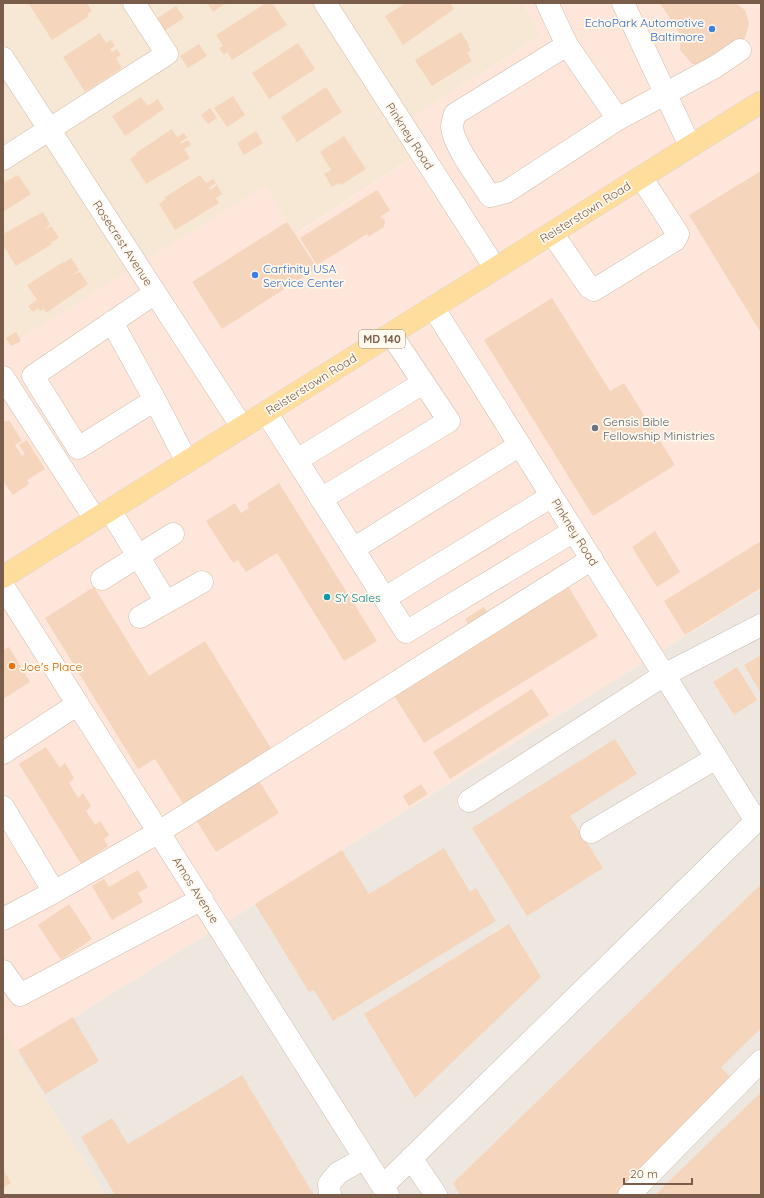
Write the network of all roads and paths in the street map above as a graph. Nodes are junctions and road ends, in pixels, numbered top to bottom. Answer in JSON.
{"nodes":[{"id":1,"x":134,"y":3,"type":"edge"},
{"id":2,"x":325,"y":3,"type":"edge"},
{"id":3,"x":548,"y":3,"type":"edge"},
{"id":4,"x":623,"y":3,"type":"edge"},
{"id":5,"x":568,"y":45,"type":"junction"},
{"id":6,"x":740,"y":50,"type":"dead end"},
{"id":7,"x":3,"y":58,"type":"edge"},
{"id":8,"x":665,"y":92,"type":"junction"},
{"id":9,"x":761,"y":102,"type":"edge"},
{"id":10,"x":618,"y":119,"type":"junction"},
{"id":11,"x":50,"y":130,"type":"junction"},
{"id":12,"x":690,"y":146,"type":"junction"},
{"id":13,"x":3,"y":159,"type":"edge"},
{"id":14,"x":641,"y":177,"type":"junction"},
{"id":15,"x":552,"y":233,"type":"junction"},
{"id":16,"x":495,"y":268,"type":"junction"},
{"id":17,"x":155,"y":293,"type":"junction"},
{"id":18,"x":433,"y":307,"type":"junction"},
{"id":19,"x":112,"y":322,"type":"junction"},
{"id":20,"x":391,"y":334,"type":"junction"},
{"id":21,"x":3,"y":377,"type":"edge"},
{"id":22,"x":423,"y":383,"type":"junction"},
{"id":23,"x":155,"y":400,"type":"junction"},
{"id":24,"x":266,"y":412,"type":"junction"},
{"id":25,"x":242,"y":427,"type":"junction"},
{"id":26,"x":520,"y":445,"type":"junction"},
{"id":27,"x":296,"y":460,"type":"junction"},
{"id":28,"x":187,"y":462,"type":"junction"},
{"id":29,"x":552,"y":496,"type":"junction"},
{"id":30,"x":321,"y":499,"type":"junction"},
{"id":31,"x":103,"y":514,"type":"junction"},
{"id":32,"x":574,"y":531,"type":"junction"},
{"id":33,"x":173,"y":534,"type":"dead end"},
{"id":34,"x":353,"y":548,"type":"junction"},
{"id":35,"x":138,"y":556,"type":"junction"},
{"id":36,"x":592,"y":559,"type":"junction"},
{"id":37,"x":3,"y":577,"type":"edge"},
{"id":38,"x":102,"y":579,"type":"dead end"},
{"id":39,"x":202,"y":582,"type":"dead end"},
{"id":40,"x":3,"y":586,"type":"edge"},
{"id":41,"x":385,"y":598,"type":"junction"},
{"id":42,"x":166,"y":602,"type":"junction"},
{"id":43,"x":140,"y":617,"type":"dead end"},
{"id":44,"x":761,"y":625,"type":"edge"},
{"id":45,"x":664,"y":676,"type":"junction"},
{"id":46,"x":78,"y":704,"type":"junction"},
{"id":47,"x":3,"y":753,"type":"edge"},
{"id":48,"x":716,"y":758,"type":"junction"},
{"id":49,"x":469,"y":801,"type":"dead end"},
{"id":50,"x":3,"y":807,"type":"edge"},
{"id":51,"x":759,"y":818,"type":"edge"},
{"id":52,"x":159,"y":832,"type":"junction"},
{"id":53,"x":591,"y":832,"type":"dead end"},
{"id":54,"x":54,"y":892,"type":"junction"},
{"id":55,"x":202,"y":900,"type":"junction"},
{"id":56,"x":3,"y":919,"type":"edge"},
{"id":57,"x":3,"y":971,"type":"edge"},
{"id":58,"x":761,"y":1061,"type":"edge"},
{"id":59,"x":365,"y":1158,"type":"junction"},
{"id":60,"x":411,"y":1158,"type":"junction"},
{"id":61,"x":385,"y":1191,"type":"edge"},
{"id":62,"x":330,"y":1195,"type":"edge"},
{"id":63,"x":436,"y":1195,"type":"edge"},
{"id":64,"x":629,"y":1195,"type":"edge"}],
"edges":[{"from":1,"to":11,"type":"street"},
{"from":2,"to":16,"type":"street","name":"Pinkney Road"},
{"from":3,"to":5,"type":"street"},
{"from":4,"to":8,"type":"street"},
{"from":5,"to":10,"type":"street"},
{"from":5,"to":10,"type":"street"},
{"from":6,"to":8,"type":"street"},
{"from":7,"to":11,"type":"street","name":"Rosecrest Avenue"},
{"from":8,"to":10,"type":"street"},
{"from":8,"to":12,"type":"street"},
{"from":9,"to":12,"type":"main road","name":"Reisterstown Road","number":"MD 140"},
{"from":11,"to":13,"type":"street"},
{"from":11,"to":17,"type":"street","name":"Rosecrest Avenue"},
{"from":12,"to":14,"type":"main road","name":"Reisterstown Road","number":"MD 140"},
{"from":14,"to":15,"type":"main road","name":"Reisterstown Road","number":"MD 140"},
{"from":14,"to":15,"type":"street"},
{"from":15,"to":16,"type":"main road","name":"Reisterstown Road","number":"MD 140"},
{"from":16,"to":18,"type":"main road","name":"Reisterstown Road","number":"MD 140"},
{"from":17,"to":19,"type":"street"},
{"from":17,"to":25,"type":"street","name":"Rosecrest Avenue"},
{"from":18,"to":20,"type":"main road","name":"Reisterstown Road","number":"MD 140"},
{"from":18,"to":26,"type":"street","name":"Pinkney Road"},
{"from":19,"to":23,"type":"street"},
{"from":19,"to":23,"type":"street"},
{"from":20,"to":22,"type":"street"},
{"from":20,"to":24,"type":"main road","name":"Reisterstown Road","number":"MD 140"},
{"from":21,"to":31,"type":"street"},
{"from":22,"to":27,"type":"street"},
{"from":22,"to":30,"type":"street"},
{"from":23,"to":28,"type":"street"},
{"from":24,"to":25,"type":"main road","name":"Reisterstown Road","number":"MD 140"},
{"from":24,"to":27,"type":"street"},
{"from":25,"to":28,"type":"main road","name":"Reisterstown Road","number":"MD 140"},
{"from":26,"to":29,"type":"street","name":"Pinkney Road"},
{"from":26,"to":34,"type":"street"},
{"from":27,"to":30,"type":"street"},
{"from":28,"to":31,"type":"main road","name":"Reisterstown Road","number":"MD 140"},
{"from":29,"to":32,"type":"street","name":"Pinkney Road"},
{"from":29,"to":41,"type":"street"},
{"from":30,"to":34,"type":"street"},
{"from":31,"to":35,"type":"street"},
{"from":31,"to":37,"type":"main road","name":"Reisterstown Road","number":"MD 140"},
{"from":32,"to":36,"type":"street","name":"Pinkney Road"},
{"from":32,"to":41,"type":"street"},
{"from":33,"to":35,"type":"street"},
{"from":34,"to":41,"type":"street"},
{"from":35,"to":38,"type":"street"},
{"from":35,"to":42,"type":"street"},
{"from":36,"to":45,"type":"street","name":"Pinkney Road"},
{"from":36,"to":52,"type":"street"},
{"from":39,"to":42,"type":"street"},
{"from":40,"to":46,"type":"street","name":"Amos Avenue"},
{"from":42,"to":43,"type":"street"},
{"from":44,"to":45,"type":"street"},
{"from":45,"to":48,"type":"street","name":"Pinkney Road"},
{"from":45,"to":49,"type":"street"},
{"from":46,"to":47,"type":"street"},
{"from":46,"to":52,"type":"street","name":"Amos Avenue"},
{"from":48,"to":51,"type":"street","name":"Pinkney Road"},
{"from":48,"to":53,"type":"street"},
{"from":50,"to":54,"type":"street"},
{"from":51,"to":60,"type":"street"},
{"from":52,"to":54,"type":"street"},
{"from":52,"to":55,"type":"street","name":"Amos Avenue"},
{"from":54,"to":56,"type":"street"},
{"from":55,"to":57,"type":"street"},
{"from":55,"to":59,"type":"street","name":"Amos Avenue"},
{"from":58,"to":64,"type":"street"},
{"from":59,"to":61,"type":"street","name":"Amos Avenue"},
{"from":59,"to":62,"type":"street"},
{"from":60,"to":61,"type":"street"},
{"from":60,"to":63,"type":"street"}]}
